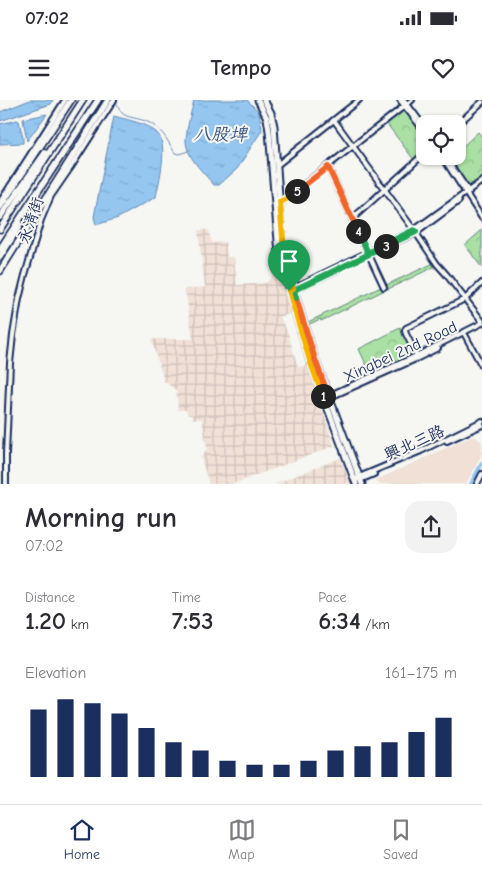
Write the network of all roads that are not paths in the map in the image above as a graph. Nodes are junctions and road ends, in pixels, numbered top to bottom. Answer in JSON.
{"nodes":[{"id":1,"x":65,"y":100,"type":"edge"},
{"id":2,"x":71,"y":100,"type":"edge"},
{"id":3,"x":83,"y":100,"type":"edge"},
{"id":4,"x":98,"y":100,"type":"edge"},
{"id":5,"x":108,"y":100,"type":"edge"},
{"id":6,"x":114,"y":100,"type":"edge"},
{"id":7,"x":258,"y":100,"type":"edge"},
{"id":8,"x":264,"y":100,"type":"edge"},
{"id":9,"x":359,"y":100,"type":"edge"},
{"id":10,"x":402,"y":100,"type":"edge"},
{"id":11,"x":412,"y":100,"type":"edge"},
{"id":12,"x":482,"y":102,"type":"edge"},
{"id":13,"x":406,"y":105,"type":"junction"},
{"id":14,"x":416,"y":117,"type":"edge"},
{"id":15,"x":466,"y":117,"type":"edge"},
{"id":16,"x":86,"y":119,"type":"junction"},
{"id":17,"x":416,"y":119,"type":"edge"},
{"id":18,"x":334,"y":120,"type":"junction"},
{"id":19,"x":353,"y":146,"type":"junction"},
{"id":20,"x":416,"y":161,"type":"edge"},
{"id":21,"x":277,"y":165,"type":"junction"},
{"id":22,"x":450,"y":165,"type":"edge"},
{"id":23,"x":328,"y":167,"type":"junction"},
{"id":24,"x":482,"y":183,"type":"edge"},
{"id":25,"x":385,"y":190,"type":"junction"},
{"id":26,"x":468,"y":193,"type":"junction"},
{"id":27,"x":0,"y":202,"type":"edge"},
{"id":28,"x":280,"y":202,"type":"junction"},
{"id":29,"x":0,"y":208,"type":"edge"},
{"id":30,"x":482,"y":213,"type":"edge"},
{"id":31,"x":0,"y":217,"type":"edge"},
{"id":32,"x":482,"y":218,"type":"edge"},
{"id":33,"x":352,"y":219,"type":"junction"},
{"id":34,"x":0,"y":229,"type":"edge"},
{"id":35,"x":415,"y":231,"type":"junction"},
{"id":36,"x":0,"y":249,"type":"edge"},
{"id":37,"x":368,"y":254,"type":"junction"},
{"id":38,"x":0,"y":257,"type":"edge"},
{"id":39,"x":0,"y":270,"type":"edge"},
{"id":40,"x":482,"y":283,"type":"edge"},
{"id":41,"x":384,"y":287,"type":"dead end"},
{"id":42,"x":292,"y":290,"type":"junction"},
{"id":43,"x":465,"y":298,"type":"junction"},
{"id":44,"x":482,"y":323,"type":"edge"},
{"id":45,"x":464,"y":334,"type":"junction"},
{"id":46,"x":417,"y":357,"type":"junction"},
{"id":47,"x":482,"y":366,"type":"edge"},
{"id":48,"x":327,"y":397,"type":"junction"},
{"id":49,"x":482,"y":423,"type":"edge"},
{"id":50,"x":482,"y":474,"type":"edge"},
{"id":51,"x":358,"y":481,"type":"edge"},
{"id":52,"x":6,"y":484,"type":"edge"},
{"id":53,"x":477,"y":484,"type":"edge"}],
"edges":[{"from":1,"to":27,"type":"street"},
{"from":2,"to":29,"type":"highway"},
{"from":3,"to":31,"type":"highway"},
{"from":3,"to":34,"type":"highway"},
{"from":4,"to":16,"type":"highway"},
{"from":5,"to":39,"type":"highway"},
{"from":6,"to":52,"type":"street","name":"永清街"},
{"from":7,"to":42,"type":"main road"},
{"from":8,"to":21,"type":"main road"},
{"from":9,"to":18,"type":"street"},
{"from":10,"to":13,"type":"street"},
{"from":11,"to":13,"type":"street"},
{"from":12,"to":15,"type":"street"},
{"from":13,"to":14,"type":"street"},
{"from":13,"to":17,"type":"street"},
{"from":13,"to":19,"type":"street"},
{"from":16,"to":36,"type":"highway"},
{"from":16,"to":38,"type":"highway"},
{"from":18,"to":19,"type":"street"},
{"from":18,"to":21,"type":"street"},
{"from":19,"to":23,"type":"street"},
{"from":19,"to":25,"type":"street"},
{"from":20,"to":25,"type":"street"},
{"from":21,"to":28,"type":"main road"},
{"from":22,"to":26,"type":"street"},
{"from":23,"to":28,"type":"street"},
{"from":23,"to":33,"type":"street"},
{"from":24,"to":26,"type":"street"},
{"from":25,"to":33,"type":"street"},
{"from":25,"to":35,"type":"street"},
{"from":26,"to":30,"type":"street"},
{"from":26,"to":32,"type":"street"},
{"from":26,"to":35,"type":"street"},
{"from":28,"to":42,"type":"main road"},
{"from":33,"to":37,"type":"street"},
{"from":35,"to":37,"type":"street"},
{"from":35,"to":43,"type":"street"},
{"from":37,"to":41,"type":"street"},
{"from":37,"to":42,"type":"street"},
{"from":40,"to":43,"type":"street"},
{"from":42,"to":48,"type":"main road"},
{"from":43,"to":44,"type":"street"},
{"from":43,"to":46,"type":"street"},
{"from":44,"to":45,"type":"street","name":"Xingbei 2nd Road"},
{"from":45,"to":46,"type":"street","name":"Xingbei 2nd Road"},
{"from":45,"to":47,"type":"street"},
{"from":46,"to":48,"type":"street","name":"Xingbei 2nd Road"},
{"from":48,"to":51,"type":"main road"},
{"from":49,"to":51,"type":"street","name":"興北三路"},
{"from":50,"to":53,"type":"street"}]}
